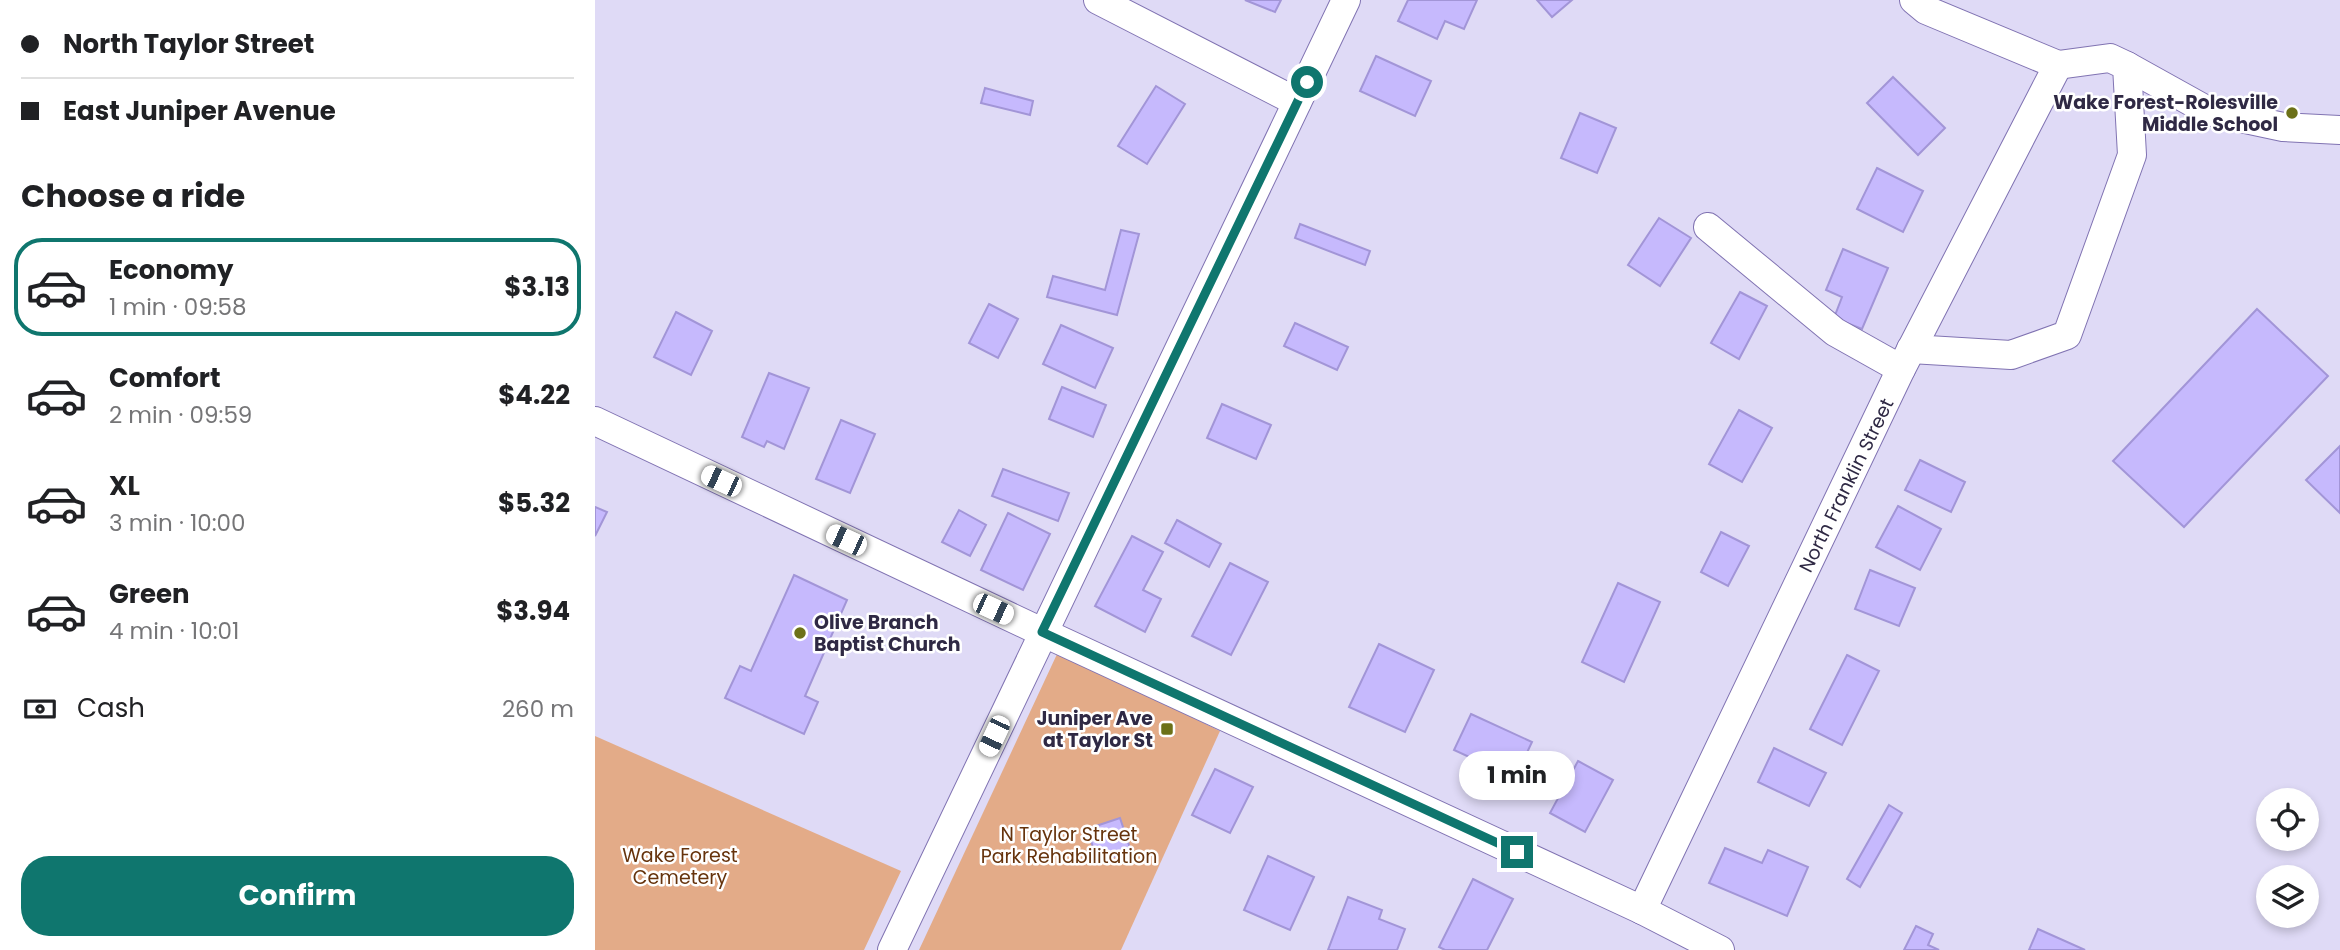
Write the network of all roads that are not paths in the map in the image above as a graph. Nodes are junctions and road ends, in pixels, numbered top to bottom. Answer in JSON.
{"nodes":[{"id":1,"x":1098,"y":0,"type":"edge"},
{"id":2,"x":1346,"y":0,"type":"edge"},
{"id":3,"x":1914,"y":0,"type":"edge"},
{"id":4,"x":2058,"y":65,"type":"junction"},
{"id":5,"x":2127,"y":66,"type":"junction"},
{"id":6,"x":1297,"y":102,"type":"junction"},
{"id":7,"x":2340,"y":130,"type":"edge"},
{"id":8,"x":1708,"y":227,"type":"dead end"},
{"id":9,"x":1906,"y":359,"type":"junction"},
{"id":10,"x":595,"y":421,"type":"edge"},
{"id":11,"x":1042,"y":632,"type":"junction"},
{"id":12,"x":1642,"y":910,"type":"junction"},
{"id":13,"x":892,"y":950,"type":"edge"},
{"id":14,"x":1720,"y":950,"type":"edge"}],
"edges":[{"from":1,"to":6,"type":"street"},
{"from":2,"to":6,"type":"street"},
{"from":3,"to":4,"type":"street"},
{"from":4,"to":5,"type":"street"},
{"from":4,"to":9,"type":"street","name":"North Franklin Street"},
{"from":5,"to":7,"type":"street"},
{"from":5,"to":9,"type":"street"},
{"from":6,"to":11,"type":"street"},
{"from":8,"to":9,"type":"street"},
{"from":9,"to":12,"type":"street","name":"North Franklin Street"},
{"from":10,"to":11,"type":"street"},
{"from":11,"to":12,"type":"street"},
{"from":11,"to":13,"type":"street"},
{"from":12,"to":14,"type":"street"}]}
